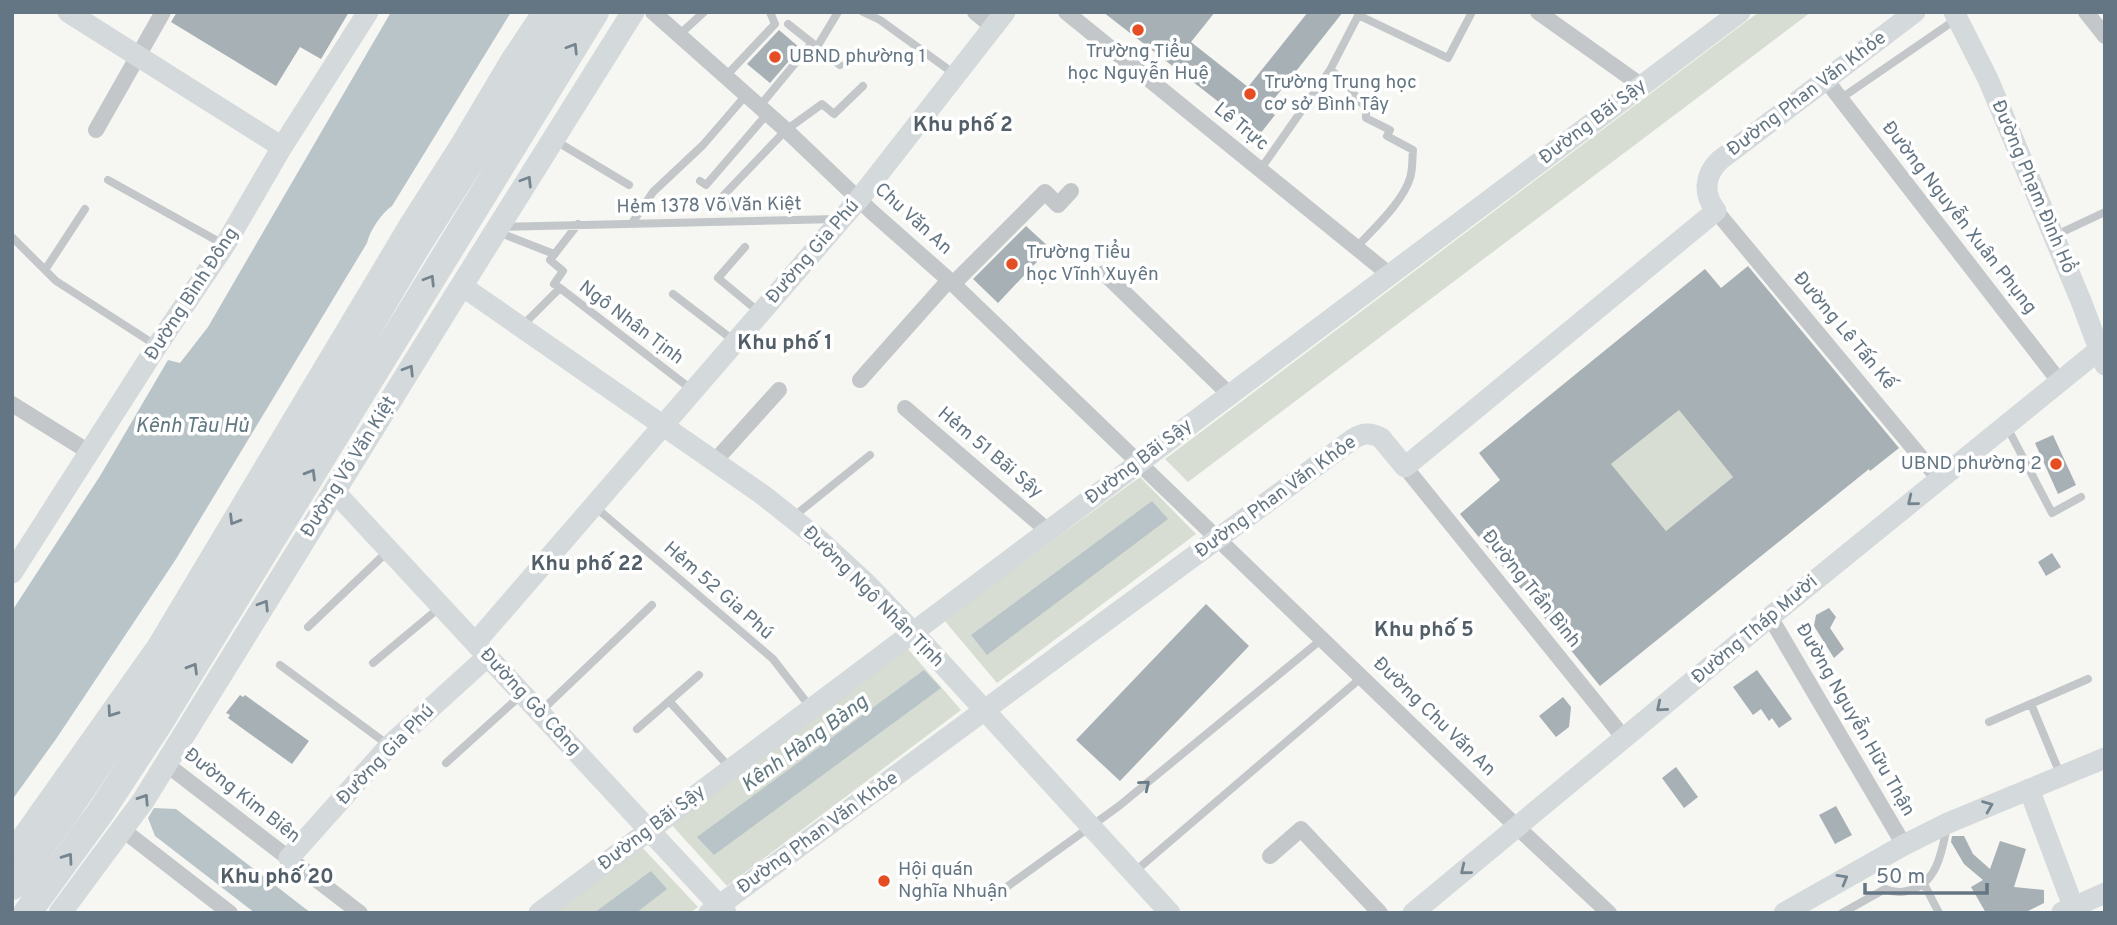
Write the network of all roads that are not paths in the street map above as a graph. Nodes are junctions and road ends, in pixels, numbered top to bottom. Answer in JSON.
{"nodes":[{"id":1,"x":163,"y":12,"type":"edge"},
{"id":2,"x":368,"y":12,"type":"edge"},
{"id":3,"x":544,"y":12,"type":"edge"},
{"id":4,"x":565,"y":12,"type":"edge"},
{"id":5,"x":595,"y":12,"type":"edge"},
{"id":6,"x":704,"y":12,"type":"edge"},
{"id":7,"x":770,"y":12,"type":"edge"},
{"id":8,"x":838,"y":12,"type":"edge"},
{"id":9,"x":863,"y":12,"type":"edge"},
{"id":10,"x":975,"y":12,"type":"edge"},
{"id":11,"x":1066,"y":12,"type":"edge"},
{"id":12,"x":1472,"y":12,"type":"edge"},
{"id":13,"x":1538,"y":12,"type":"edge"},
{"id":14,"x":1740,"y":12,"type":"edge"},
{"id":15,"x":1915,"y":12,"type":"edge"},
{"id":16,"x":2086,"y":12,"type":"edge"},
{"id":17,"x":72,"y":13,"type":"edge"},
{"id":18,"x":643,"y":13,"type":"edge"},
{"id":19,"x":1359,"y":13,"type":"edge"},
{"id":20,"x":1955,"y":15,"type":"edge"},
{"id":21,"x":882,"y":16,"type":"edge"},
{"id":22,"x":999,"y":20,"type":"edge"},
{"id":23,"x":788,"y":24,"type":"dead end"},
{"id":24,"x":679,"y":35,"type":"junction"},
{"id":25,"x":2105,"y":36,"type":"edge"},
{"id":26,"x":814,"y":45,"type":"junction"},
{"id":27,"x":138,"y":58,"type":"junction"},
{"id":28,"x":840,"y":65,"type":"dead end"},
{"id":29,"x":1331,"y":70,"type":"junction"},
{"id":30,"x":956,"y":75,"type":"junction"},
{"id":31,"x":726,"y":76,"type":"junction"},
{"id":32,"x":1826,"y":80,"type":"junction"},
{"id":33,"x":863,"y":86,"type":"dead end"},
{"id":34,"x":1642,"y":86,"type":"junction"},
{"id":35,"x":747,"y":94,"type":"junction"},
{"id":36,"x":1840,"y":99,"type":"junction"},
{"id":37,"x":763,"y":111,"type":"junction"},
{"id":38,"x":536,"y":113,"type":"junction"},
{"id":39,"x":96,"y":130,"type":"dead end"},
{"id":40,"x":786,"y":130,"type":"junction"},
{"id":41,"x":282,"y":147,"type":"junction"},
{"id":42,"x":1260,"y":170,"type":"junction"},
{"id":43,"x":108,"y":180,"type":"dead end"},
{"id":44,"x":701,"y":181,"type":"dead end"},
{"id":45,"x":629,"y":185,"type":"dead end"},
{"id":46,"x":1071,"y":191,"type":"dead end"},
{"id":47,"x":859,"y":199,"type":"junction"},
{"id":48,"x":85,"y":209,"type":"dead end"},
{"id":49,"x":735,"y":209,"type":"dead end"},
{"id":50,"x":1716,"y":211,"type":"junction"},
{"id":51,"x":2105,"y":212,"type":"edge"},
{"id":52,"x":842,"y":219,"type":"junction"},
{"id":53,"x":632,"y":223,"type":"junction"},
{"id":54,"x":578,"y":224,"type":"junction"},
{"id":55,"x":497,"y":229,"type":"junction"},
{"id":56,"x":2054,"y":236,"type":"junction"},
{"id":57,"x":12,"y":237,"type":"edge"},
{"id":58,"x":225,"y":245,"type":"junction"},
{"id":59,"x":745,"y":247,"type":"dead end"},
{"id":60,"x":1356,"y":248,"type":"junction"},
{"id":61,"x":554,"y":254,"type":"junction"},
{"id":62,"x":45,"y":270,"type":"junction"},
{"id":63,"x":1104,"y":273,"type":"dead end"},
{"id":64,"x":1390,"y":275,"type":"junction"},
{"id":65,"x":951,"y":282,"type":"junction"},
{"id":66,"x":462,"y":286,"type":"junction"},
{"id":67,"x":560,"y":288,"type":"junction"},
{"id":68,"x":673,"y":294,"type":"dead end"},
{"id":69,"x":760,"y":313,"type":"junction"},
{"id":70,"x":521,"y":327,"type":"junction"},
{"id":71,"x":736,"y":342,"type":"junction"},
{"id":72,"x":157,"y":346,"type":"junction"},
{"id":73,"x":2102,"y":353,"type":"edge"},
{"id":74,"x":859,"y":380,"type":"dead end"},
{"id":75,"x":2059,"y":381,"type":"junction"},
{"id":76,"x":779,"y":390,"type":"dead end"},
{"id":77,"x":694,"y":391,"type":"junction"},
{"id":78,"x":1230,"y":395,"type":"junction"},
{"id":79,"x":12,"y":404,"type":"edge"},
{"id":80,"x":905,"y":408,"type":"dead end"},
{"id":81,"x":2005,"y":424,"type":"junction"},
{"id":82,"x":663,"y":427,"type":"junction"},
{"id":83,"x":89,"y":452,"type":"junction"},
{"id":84,"x":870,"y":455,"type":"dead end"},
{"id":85,"x":714,"y":462,"type":"junction"},
{"id":86,"x":1140,"y":462,"type":"junction"},
{"id":87,"x":1405,"y":467,"type":"junction"},
{"id":88,"x":1939,"y":479,"type":"junction"},
{"id":89,"x":334,"y":491,"type":"junction"},
{"id":90,"x":2081,"y":497,"type":"dead end"},
{"id":91,"x":594,"y":506,"type":"junction"},
{"id":92,"x":793,"y":517,"type":"junction"},
{"id":93,"x":1048,"y":531,"type":"junction"},
{"id":94,"x":1219,"y":539,"type":"junction"},
{"id":95,"x":389,"y":550,"type":"junction"},
{"id":96,"x":12,"y":573,"type":"edge"},
{"id":97,"x":652,"y":605,"type":"dead end"},
{"id":98,"x":442,"y":607,"type":"junction"},
{"id":99,"x":1770,"y":617,"type":"junction"},
{"id":100,"x":308,"y":627,"type":"dead end"},
{"id":101,"x":913,"y":632,"type":"junction"},
{"id":102,"x":1322,"y":639,"type":"junction"},
{"id":103,"x":482,"y":650,"type":"junction"},
{"id":104,"x":373,"y":663,"type":"dead end"},
{"id":105,"x":280,"y":665,"type":"dead end"},
{"id":106,"x":699,"y":675,"type":"dead end"},
{"id":107,"x":1362,"y":677,"type":"junction"},
{"id":108,"x":2088,"y":679,"type":"dead end"},
{"id":109,"x":523,"y":694,"type":"junction"},
{"id":110,"x":669,"y":701,"type":"junction"},
{"id":111,"x":2031,"y":704,"type":"junction"},
{"id":112,"x":811,"y":709,"type":"junction"},
{"id":113,"x":984,"y":710,"type":"junction"},
{"id":114,"x":540,"y":712,"type":"junction"},
{"id":115,"x":1989,"y":722,"type":"dead end"},
{"id":116,"x":637,"y":729,"type":"dead end"},
{"id":117,"x":1624,"y":738,"type":"junction"},
{"id":118,"x":390,"y":745,"type":"junction"},
{"id":119,"x":2105,"y":758,"type":"edge"},
{"id":120,"x":446,"y":763,"type":"dead end"},
{"id":121,"x":166,"y":764,"type":"junction"},
{"id":122,"x":731,"y":769,"type":"junction"},
{"id":123,"x":2061,"y":776,"type":"junction"},
{"id":124,"x":2029,"y":789,"type":"junction"},
{"id":125,"x":1948,"y":823,"type":"junction"},
{"id":126,"x":1091,"y":827,"type":"junction"},
{"id":127,"x":1517,"y":827,"type":"junction"},
{"id":128,"x":123,"y":830,"type":"junction"},
{"id":129,"x":649,"y":830,"type":"junction"},
{"id":130,"x":1904,"y":845,"type":"junction"},
{"id":131,"x":12,"y":853,"type":"edge"},
{"id":132,"x":1270,"y":856,"type":"dead end"},
{"id":133,"x":289,"y":858,"type":"junction"},
{"id":134,"x":1133,"y":873,"type":"junction"},
{"id":135,"x":1924,"y":884,"type":"junction"},
{"id":136,"x":12,"y":886,"type":"edge"},
{"id":137,"x":1008,"y":886,"type":"dead end"},
{"id":138,"x":2105,"y":893,"type":"edge"},
{"id":139,"x":718,"y":910,"type":"edge"},
{"id":140,"x":2072,"y":911,"type":"edge"},
{"id":141,"x":27,"y":913,"type":"edge"},
{"id":142,"x":60,"y":913,"type":"edge"},
{"id":143,"x":230,"y":913,"type":"edge"},
{"id":144,"x":360,"y":913,"type":"edge"},
{"id":145,"x":539,"y":913,"type":"edge"},
{"id":146,"x":1170,"y":913,"type":"edge"},
{"id":147,"x":1380,"y":913,"type":"edge"},
{"id":148,"x":1413,"y":913,"type":"edge"},
{"id":149,"x":1609,"y":913,"type":"edge"},
{"id":150,"x":1784,"y":913,"type":"edge"},
{"id":151,"x":1842,"y":913,"type":"edge"},
{"id":152,"x":1939,"y":913,"type":"edge"}],
"edges":[{"from":1,"to":27,"type":"street"},
{"from":2,"to":41,"type":"street","name":"Đường Bình Đông"},
{"from":3,"to":38,"type":"main road"},
{"from":4,"to":38,"type":"highway"},
{"from":38,"to":5,"type":"highway","one_way":true},
{"from":6,"to":24,"type":"lane"},
{"from":7,"to":31,"type":"lane"},
{"from":8,"to":26,"type":"lane"},
{"from":9,"to":21,"type":"lane"},
{"from":10,"to":22,"type":"street"},
{"from":11,"to":42,"type":"street","name":"Lê Trực"},
{"from":12,"to":19,"type":"lane"},
{"from":13,"to":34,"type":"street"},
{"from":14,"to":34,"type":"street","name":"Đường Bãi Sậy"},
{"from":15,"to":32,"type":"street","name":"Đường Phan Văn Khỏe"},
{"from":16,"to":25,"type":"street"},
{"from":17,"to":27,"type":"street"},
{"from":18,"to":24,"type":"street","name":"Chu Văn An"},
{"from":18,"to":38,"type":"main road","name":"Đường Võ Văn Kiệt"},
{"from":19,"to":29,"type":"lane"},
{"from":20,"to":36,"type":"lane"},
{"from":20,"to":56,"type":"street","name":"Đường Phạm Đình Hổ"},
{"from":21,"to":30,"type":"lane"},
{"from":22,"to":30,"type":"street","name":"Đường Gia Phú"},
{"from":23,"to":26,"type":"lane"},
{"from":24,"to":31,"type":"street","name":"Chu Văn An"},
{"from":26,"to":28,"type":"lane"},
{"from":26,"to":37,"type":"lane"},
{"from":27,"to":39,"type":"street"},
{"from":27,"to":41,"type":"street"},
{"from":29,"to":42,"type":"lane"},
{"from":29,"to":60,"type":"lane"},
{"from":30,"to":47,"type":"street","name":"Đường Gia Phú"},
{"from":31,"to":35,"type":"street","name":"Chu Văn An"},
{"from":32,"to":36,"type":"street","name":"Đường Nguyễn Xuân Phụng"},
{"from":32,"to":50,"type":"street","name":"Đường Phan Văn Khỏe"},
{"from":33,"to":40,"type":"lane"},
{"from":34,"to":64,"type":"street","name":"Đường Bãi Sậy"},
{"from":35,"to":37,"type":"street","name":"Chu Văn An"},
{"from":35,"to":53,"type":"lane"},
{"from":36,"to":75,"type":"street","name":"Đường Nguyễn Xuân Phụng"},
{"from":37,"to":40,"type":"street","name":"Chu Văn An"},
{"from":37,"to":44,"type":"lane"},
{"from":38,"to":45,"type":"lane"},
{"from":55,"to":38,"type":"main road","name":"Đường Võ Văn Kiệt","one_way":true},
{"from":38,"to":131,"type":"main road","name":"Đường Võ Văn Kiệt","one_way":true},
{"from":38,"to":136,"type":"highway","name":"Đường Võ Văn Kiệt"},
{"from":141,"to":38,"type":"highway","name":"Đường Võ Văn Kiệt","one_way":true},
{"from":40,"to":47,"type":"street","name":"Chu Văn An"},
{"from":40,"to":49,"type":"lane"},
{"from":41,"to":58,"type":"street","name":"Đường Bình Đông"},
{"from":42,"to":60,"type":"street","name":"Lê Trực"},
{"from":43,"to":58,"type":"lane"},
{"from":46,"to":65,"type":"street"},
{"from":47,"to":52,"type":"street","name":"Đường Gia Phú"},
{"from":47,"to":65,"type":"street","name":"Chu Văn An"},
{"from":48,"to":62,"type":"lane"},
{"from":50,"to":87,"type":"street"},
{"from":50,"to":88,"type":"street","name":"Đường Lê Tấn Kế"},
{"from":51,"to":56,"type":"lane"},
{"from":52,"to":53,"type":"lane","name":"Hẻm 1378 Võ Văn Kiệt"},
{"from":52,"to":69,"type":"street","name":"Đường Gia Phú"},
{"from":53,"to":54,"type":"lane","name":"Hẻm 1378 Võ Văn Kiệt"},
{"from":54,"to":55,"type":"lane","name":"Hẻm 1378 Võ Văn Kiệt"},
{"from":54,"to":61,"type":"lane"},
{"from":55,"to":61,"type":"lane"},
{"from":55,"to":66,"type":"main road","name":"Đường Võ Văn Kiệt"},
{"from":56,"to":73,"type":"street","name":"Đường Phạm Đình Hổ"},
{"from":57,"to":62,"type":"lane"},
{"from":58,"to":72,"type":"street","name":"Đường Bình Đông"},
{"from":59,"to":69,"type":"lane"},
{"from":60,"to":64,"type":"street","name":"Lê Trực"},
{"from":61,"to":67,"type":"lane"},
{"from":62,"to":72,"type":"lane"},
{"from":63,"to":78,"type":"street"},
{"from":64,"to":78,"type":"street","name":"Đường Bãi Sậy"},
{"from":65,"to":74,"type":"street"},
{"from":65,"to":86,"type":"street","name":"Chu Văn An"},
{"from":66,"to":70,"type":"street","name":"Đường Ngô Nhân Tịnh"},
{"from":89,"to":66,"type":"main road","name":"Đường Võ Văn Kiệt","one_way":true},
{"from":67,"to":70,"type":"lane","name":"Ngô Nhân Tịnh"},
{"from":67,"to":77,"type":"lane","name":"Ngô Nhân Tịnh"},
{"from":68,"to":71,"type":"lane"},
{"from":69,"to":71,"type":"street","name":"Đường Gia Phú"},
{"from":70,"to":82,"type":"street","name":"Đường Ngô Nhân Tịnh"},
{"from":71,"to":77,"type":"street","name":"Đường Gia Phú"},
{"from":72,"to":83,"type":"street","name":"Đường Bình Đông"},
{"from":73,"to":75,"type":"street","name":"Đường Tháp Mười"},
{"from":75,"to":81,"type":"street","name":"Đường Tháp Mười"},
{"from":76,"to":85,"type":"street"},
{"from":77,"to":82,"type":"street","name":"Đường Gia Phú"},
{"from":78,"to":86,"type":"street","name":"Đường Bãi Sậy"},
{"from":79,"to":83,"type":"street"},
{"from":80,"to":93,"type":"street","name":"Hẻm 51 Bãi Sậy"},
{"from":81,"to":88,"type":"street","name":"Đường Tháp Mười"},
{"from":81,"to":90,"type":"lane"},
{"from":82,"to":85,"type":"street","name":"Đường Ngô Nhân Tịnh"},
{"from":82,"to":91,"type":"street","name":"Đường Gia Phú"},
{"from":83,"to":96,"type":"street","name":"Đường Bình Đông"},
{"from":84,"to":92,"type":"lane"},
{"from":85,"to":92,"type":"street","name":"Đường Ngô Nhân Tịnh"},
{"from":86,"to":93,"type":"street","name":"Đường Bãi Sậy"},
{"from":86,"to":94,"type":"street","name":"Đường Chu Văn An"},
{"from":87,"to":94,"type":"street","name":"Đường Phan Văn Khỏe"},
{"from":87,"to":117,"type":"street","name":"Đường Trần Bình"},
{"from":88,"to":99,"type":"street","name":"Đường Tháp Mười","one_way":true},
{"from":89,"to":95,"type":"street","name":"Đường Gò Công"},
{"from":121,"to":89,"type":"main road","name":"Đường Võ Văn Kiệt","one_way":true},
{"from":91,"to":103,"type":"street","name":"Đường Gia Phú"},
{"from":91,"to":112,"type":"lane","name":"Hẻm 52 Gia Phú"},
{"from":92,"to":101,"type":"street","name":"Đường Ngô Nhân Tịnh"},
{"from":93,"to":101,"type":"street","name":"Đường Bãi Sậy"},
{"from":94,"to":102,"type":"street","name":"Đường Chu Văn An"},
{"from":94,"to":113,"type":"street","name":"Đường Phan Văn Khỏe"},
{"from":95,"to":98,"type":"street","name":"Đường Gò Công"},
{"from":95,"to":100,"type":"lane"},
{"from":97,"to":114,"type":"lane"},
{"from":98,"to":103,"type":"street","name":"Đường Gò Công"},
{"from":98,"to":104,"type":"lane"},
{"from":99,"to":117,"type":"street","name":"Đường Tháp Mười","one_way":true},
{"from":99,"to":130,"type":"street","name":"Đường Nguyễn Hữu Thận"},
{"from":101,"to":112,"type":"street","name":"Đường Bãi Sậy"},
{"from":101,"to":113,"type":"street","name":"Đường Ngô Nhân Tịnh"},
{"from":102,"to":107,"type":"street","name":"Đường Chu Văn An"},
{"from":126,"to":102,"type":"lane","one_way":true},
{"from":103,"to":109,"type":"street","name":"Đường Gò Công"},
{"from":103,"to":118,"type":"street","name":"Đường Gia Phú"},
{"from":105,"to":118,"type":"lane"},
{"from":106,"to":110,"type":"lane"},
{"from":107,"to":127,"type":"street","name":"Đường Chu Văn An"},
{"from":107,"to":134,"type":"lane"},
{"from":108,"to":111,"type":"lane"},
{"from":109,"to":114,"type":"street","name":"Đường Gò Công"},
{"from":109,"to":120,"type":"lane"},
{"from":110,"to":116,"type":"lane"},
{"from":110,"to":122,"type":"lane"},
{"from":111,"to":115,"type":"lane"},
{"from":111,"to":123,"type":"lane"},
{"from":112,"to":122,"type":"street","name":"Đường Bãi Sậy"},
{"from":113,"to":126,"type":"street","name":"Đường Ngô Nhân Tịnh"},
{"from":113,"to":139,"type":"street","name":"Đường Phan Văn Khỏe"},
{"from":114,"to":129,"type":"street","name":"Đường Gò Công"},
{"from":117,"to":127,"type":"street","name":"Đường Tháp Mười"},
{"from":118,"to":133,"type":"street","name":"Đường Gia Phú"},
{"from":119,"to":123,"type":"street"},
{"from":128,"to":121,"type":"main road","name":"Đường Võ Văn Kiệt","one_way":true},
{"from":121,"to":133,"type":"street","name":"Đường Kim Biên"},
{"from":122,"to":129,"type":"street","name":"Đường Bãi Sậy"},
{"from":123,"to":124,"type":"street"},
{"from":125,"to":124,"type":"street","one_way":true},
{"from":124,"to":140,"type":"street"},
{"from":125,"to":130,"type":"street"},
{"from":125,"to":135,"type":"lane"},
{"from":126,"to":134,"type":"street","name":"Đường Ngô Nhân Tịnh"},
{"from":126,"to":137,"type":"lane"},
{"from":127,"to":148,"type":"street","name":"Đường Tháp Mười","one_way":true},
{"from":127,"to":149,"type":"street","name":"Đường Chu Văn An"},
{"from":128,"to":142,"type":"main road","name":"Đường Võ Văn Kiệt"},
{"from":128,"to":143,"type":"street"},
{"from":129,"to":139,"type":"street","name":"Đường Gò Công"},
{"from":129,"to":145,"type":"street","name":"Đường Bãi Sậy"},
{"from":150,"to":130,"type":"street","one_way":true},
{"from":132,"to":147,"type":"street"},
{"from":133,"to":144,"type":"street","name":"Đường Kim Biên"},
{"from":134,"to":146,"type":"street","name":"Đường Ngô Nhân Tịnh"},
{"from":135,"to":151,"type":"lane"},
{"from":135,"to":152,"type":"lane"},
{"from":138,"to":140,"type":"street"}]}
